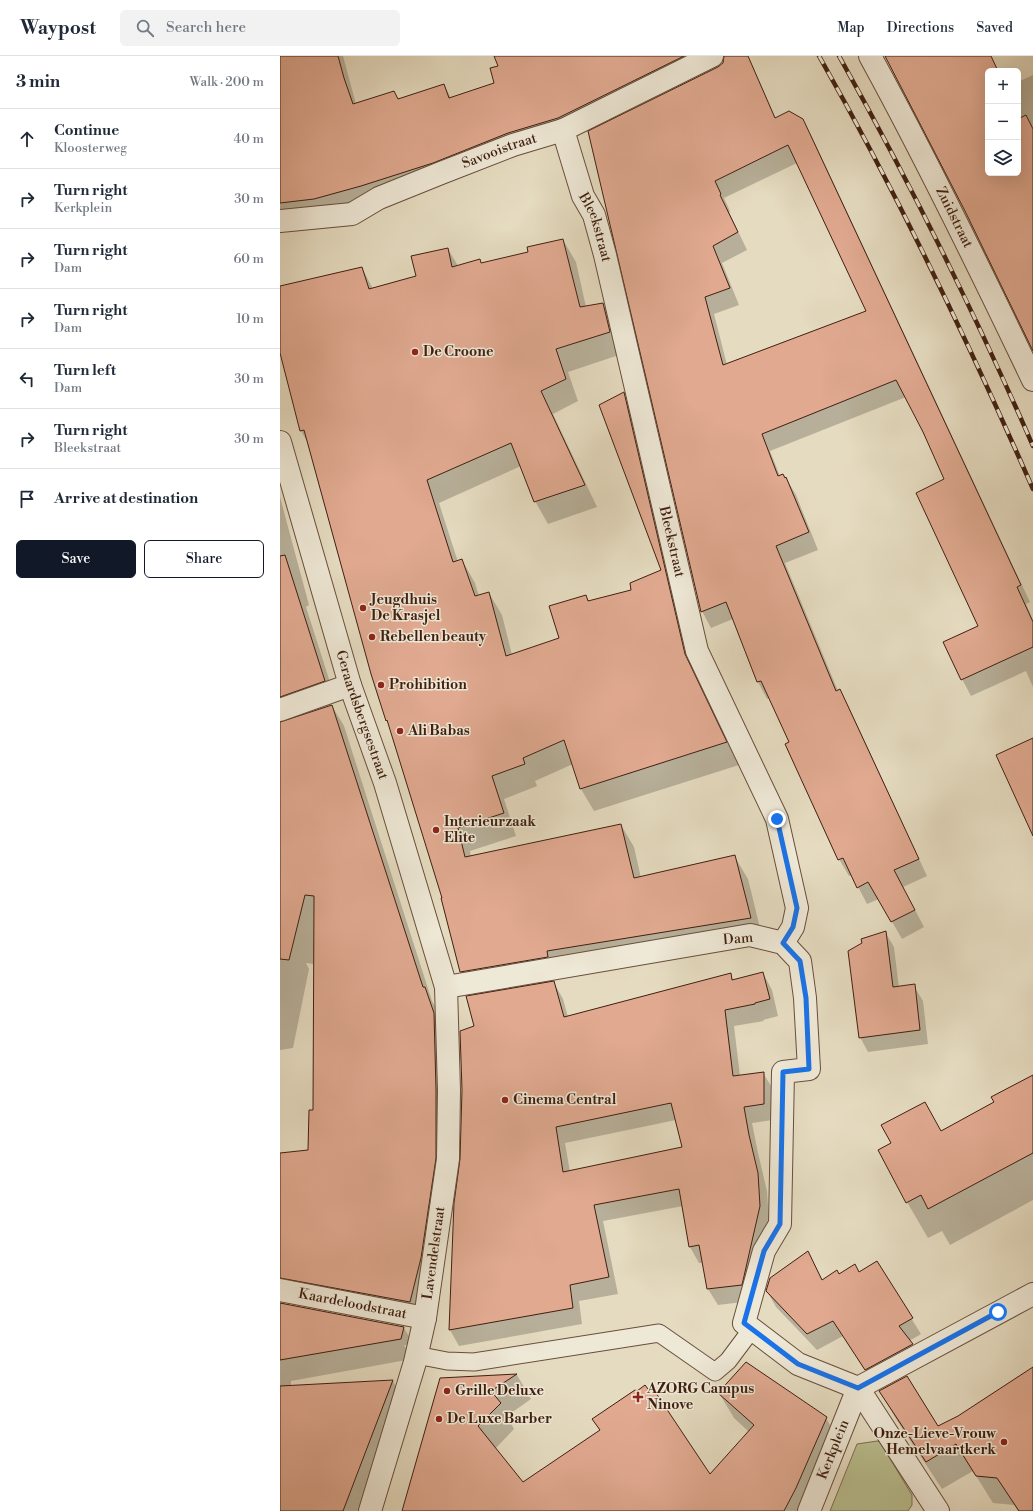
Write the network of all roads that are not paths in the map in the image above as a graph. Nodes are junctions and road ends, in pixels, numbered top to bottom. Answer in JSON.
{"nodes":[{"id":1,"x":712,"y":56,"type":"edge"},
{"id":2,"x":870,"y":56,"type":"edge"},
{"id":3,"x":564,"y":130,"type":"junction"},
{"id":4,"x":280,"y":221,"type":"edge"},
{"id":5,"x":1033,"y":380,"type":"edge"},
{"id":6,"x":280,"y":442,"type":"edge"},
{"id":7,"x":350,"y":685,"type":"junction"},
{"id":8,"x":280,"y":710,"type":"edge"},
{"id":9,"x":783,"y":943,"type":"junction"},
{"id":10,"x":446,"y":987,"type":"junction"},
{"id":11,"x":280,"y":1290,"type":"edge"},
{"id":12,"x":1033,"y":1294,"type":"edge"},
{"id":13,"x":425,"y":1318,"type":"junction"},
{"id":14,"x":748,"y":1326,"type":"junction"},
{"id":15,"x":416,"y":1356,"type":"junction"},
{"id":16,"x":858,"y":1388,"type":"junction"},
{"id":17,"x":370,"y":1511,"type":"edge"},
{"id":18,"x":809,"y":1511,"type":"edge"},
{"id":19,"x":938,"y":1511,"type":"edge"}],
"edges":[{"from":1,"to":3,"type":"street","name":"Savooistraat"},
{"from":2,"to":5,"type":"street","name":"Zuidstraat"},
{"from":3,"to":4,"type":"street","name":"Savooistraat"},
{"from":3,"to":9,"type":"street","name":"Bleekstraat"},
{"from":6,"to":7,"type":"street","name":"Geraardsbergsestraat"},
{"from":7,"to":8,"type":"street"},
{"from":7,"to":10,"type":"street","name":"Geraardsbergsestraat"},
{"from":9,"to":10,"type":"street","name":"Dam"},
{"from":9,"to":14,"type":"street"},
{"from":10,"to":13,"type":"street","name":"Lavendelstraat"},
{"from":11,"to":13,"type":"street","name":"Kaardeloodstraat"},
{"from":12,"to":16,"type":"street"},
{"from":13,"to":15,"type":"street","name":"Lavendelstraat"},
{"from":14,"to":15,"type":"lane"},
{"from":14,"to":16,"type":"street"},
{"from":15,"to":17,"type":"street","name":"Lavendelstraat"},
{"from":16,"to":18,"type":"street","name":"Kerkplein"},
{"from":16,"to":19,"type":"street"}]}
